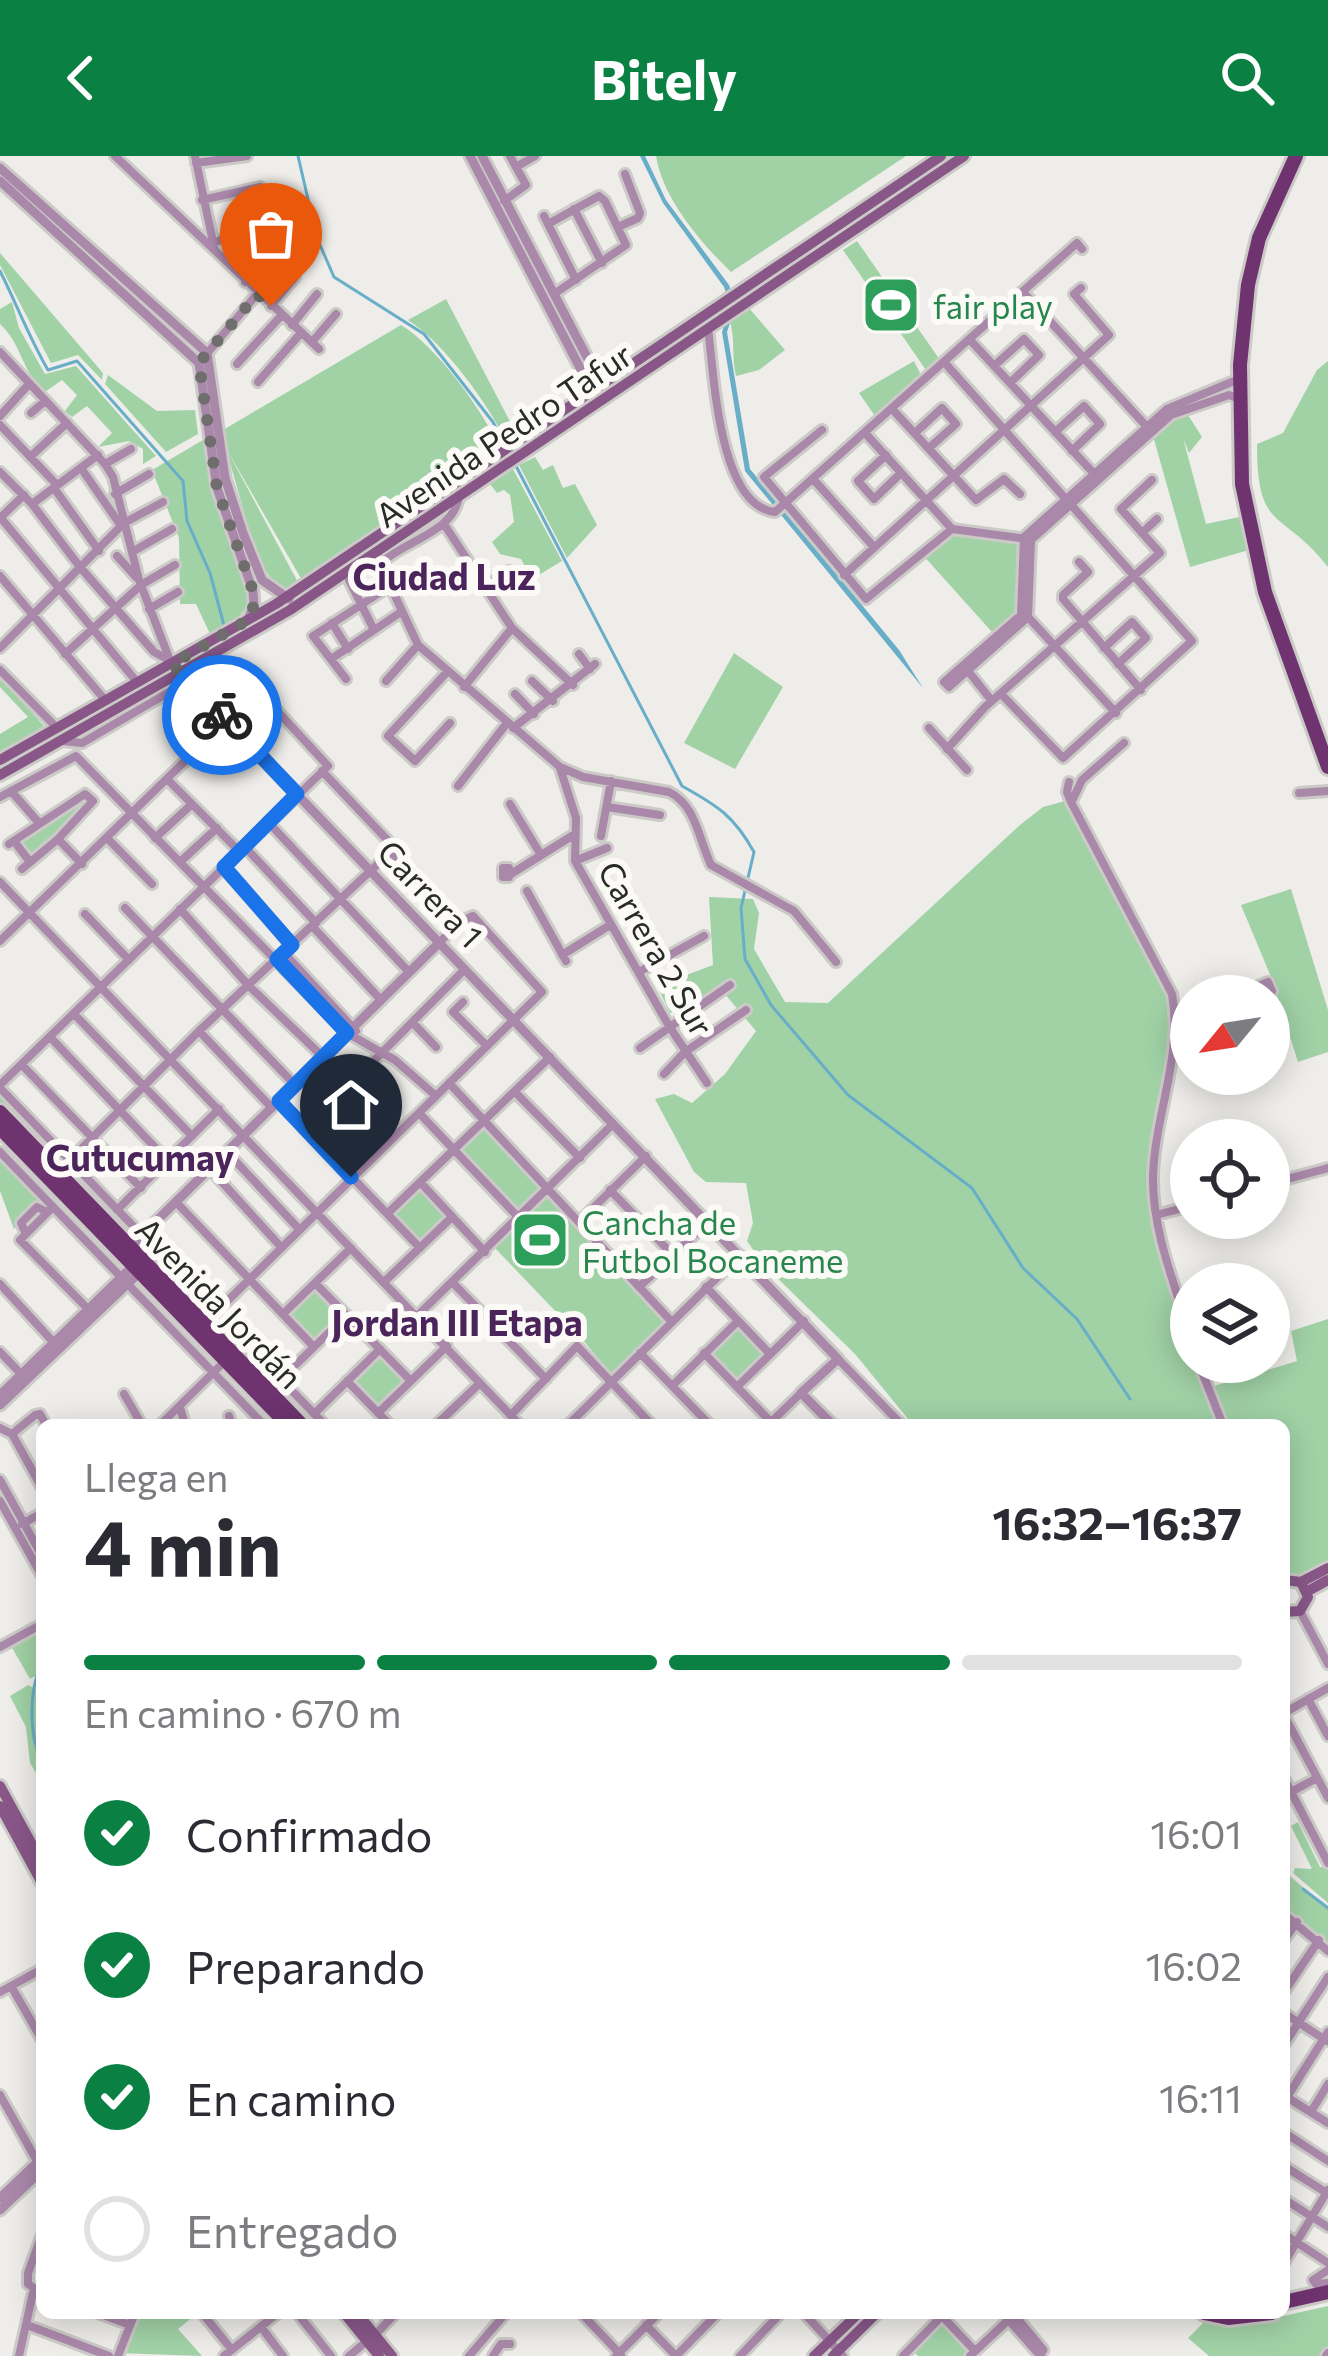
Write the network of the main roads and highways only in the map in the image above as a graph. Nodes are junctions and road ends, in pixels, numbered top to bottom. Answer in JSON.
{"nodes":[{"id":1,"x":940,"y":156,"type":"edge"},
{"id":2,"x":964,"y":156,"type":"edge"},
{"id":3,"x":1300,"y":156,"type":"edge"},
{"id":4,"x":731,"y":305,"type":"junction"},
{"id":5,"x":519,"y":448,"type":"junction"},
{"id":6,"x":291,"y":602,"type":"junction"},
{"id":7,"x":238,"y":633,"type":"junction"},
{"id":8,"x":177,"y":670,"type":"junction"},
{"id":9,"x":59,"y":734,"type":"junction"},
{"id":10,"x":1328,"y":744,"type":"edge"},
{"id":11,"x":0,"y":760,"type":"edge"},
{"id":12,"x":1328,"y":767,"type":"edge"},
{"id":13,"x":0,"y":775,"type":"edge"},
{"id":14,"x":0,"y":1112,"type":"edge"},
{"id":15,"x":0,"y":1128,"type":"edge"},
{"id":16,"x":141,"y":1265,"type":"junction"},
{"id":17,"x":282,"y":1419,"type":"edge"},
{"id":18,"x":307,"y":1419,"type":"edge"},
{"id":19,"x":1328,"y":1568,"type":"edge"},
{"id":20,"x":1328,"y":1580,"type":"edge"},
{"id":21,"x":1290,"y":1581,"type":"edge"},
{"id":22,"x":1305,"y":1587,"type":"junction"},
{"id":23,"x":1290,"y":1612,"type":"edge"},
{"id":24,"x":0,"y":1786,"type":"edge"},
{"id":25,"x":0,"y":1807,"type":"edge"},
{"id":26,"x":36,"y":1842,"type":"edge"},
{"id":27,"x":36,"y":1872,"type":"edge"},
{"id":28,"x":1328,"y":2292,"type":"edge"},
{"id":29,"x":1290,"y":2304,"type":"edge"},
{"id":30,"x":350,"y":2319,"type":"edge"},
{"id":31,"x":361,"y":2319,"type":"edge"},
{"id":32,"x":856,"y":2319,"type":"edge"},
{"id":33,"x":871,"y":2319,"type":"edge"},
{"id":34,"x":370,"y":2338,"type":"junction"},
{"id":35,"x":836,"y":2351,"type":"edge"},
{"id":36,"x":379,"y":2356,"type":"edge"},
{"id":37,"x":392,"y":2356,"type":"edge"},
{"id":38,"x":814,"y":2356,"type":"edge"}],
"edges":[{"from":1,"to":4,"type":"main road","name":"Avenida Pedro Tafur"},
{"from":2,"to":4,"type":"main road","name":"Avenida Pedro Tafur"},
{"from":3,"to":10,"type":"main road"},
{"from":3,"to":12,"type":"main road"},
{"from":4,"to":5,"type":"main road","name":"Avenida Pedro Tafur"},
{"from":4,"to":5,"type":"main road","name":"Avenida Pedro Tafur"},
{"from":5,"to":6,"type":"main road","name":"Avenida Pedro Tafur"},
{"from":6,"to":7,"type":"main road","name":"Avenida Pedro Tafur"},
{"from":6,"to":7,"type":"main road","name":"Avenida Pedro Tafur"},
{"from":7,"to":8,"type":"main road","name":"Avenida Pedro Tafur"},
{"from":8,"to":9,"type":"main road","name":"Avenida Pedro Tafur"},
{"from":8,"to":9,"type":"main road","name":"Avenida Pedro Tafur"},
{"from":9,"to":11,"type":"main road","name":"Avenida Pedro Tafur"},
{"from":9,"to":13,"type":"main road","name":"Avenida Pedro Tafur"},
{"from":14,"to":16,"type":"main road","name":"Avenida Jordán"},
{"from":15,"to":16,"type":"main road","name":"Avenida Jordán"},
{"from":16,"to":17,"type":"main road","name":"Avenida Jordán"},
{"from":16,"to":18,"type":"main road","name":"Avenida Jordán"},
{"from":19,"to":22,"type":"main road"},
{"from":20,"to":22,"type":"main road"},
{"from":21,"to":22,"type":"main road"},
{"from":22,"to":23,"type":"main road"},
{"from":24,"to":26,"type":"main road"},
{"from":25,"to":27,"type":"main road"},
{"from":28,"to":29,"type":"main road"},
{"from":30,"to":34,"type":"main road"},
{"from":31,"to":34,"type":"main road"},
{"from":32,"to":35,"type":"main road"},
{"from":33,"to":35,"type":"main road"},
{"from":34,"to":36,"type":"main road"},
{"from":34,"to":37,"type":"main road"},
{"from":35,"to":38,"type":"main road"}]}
